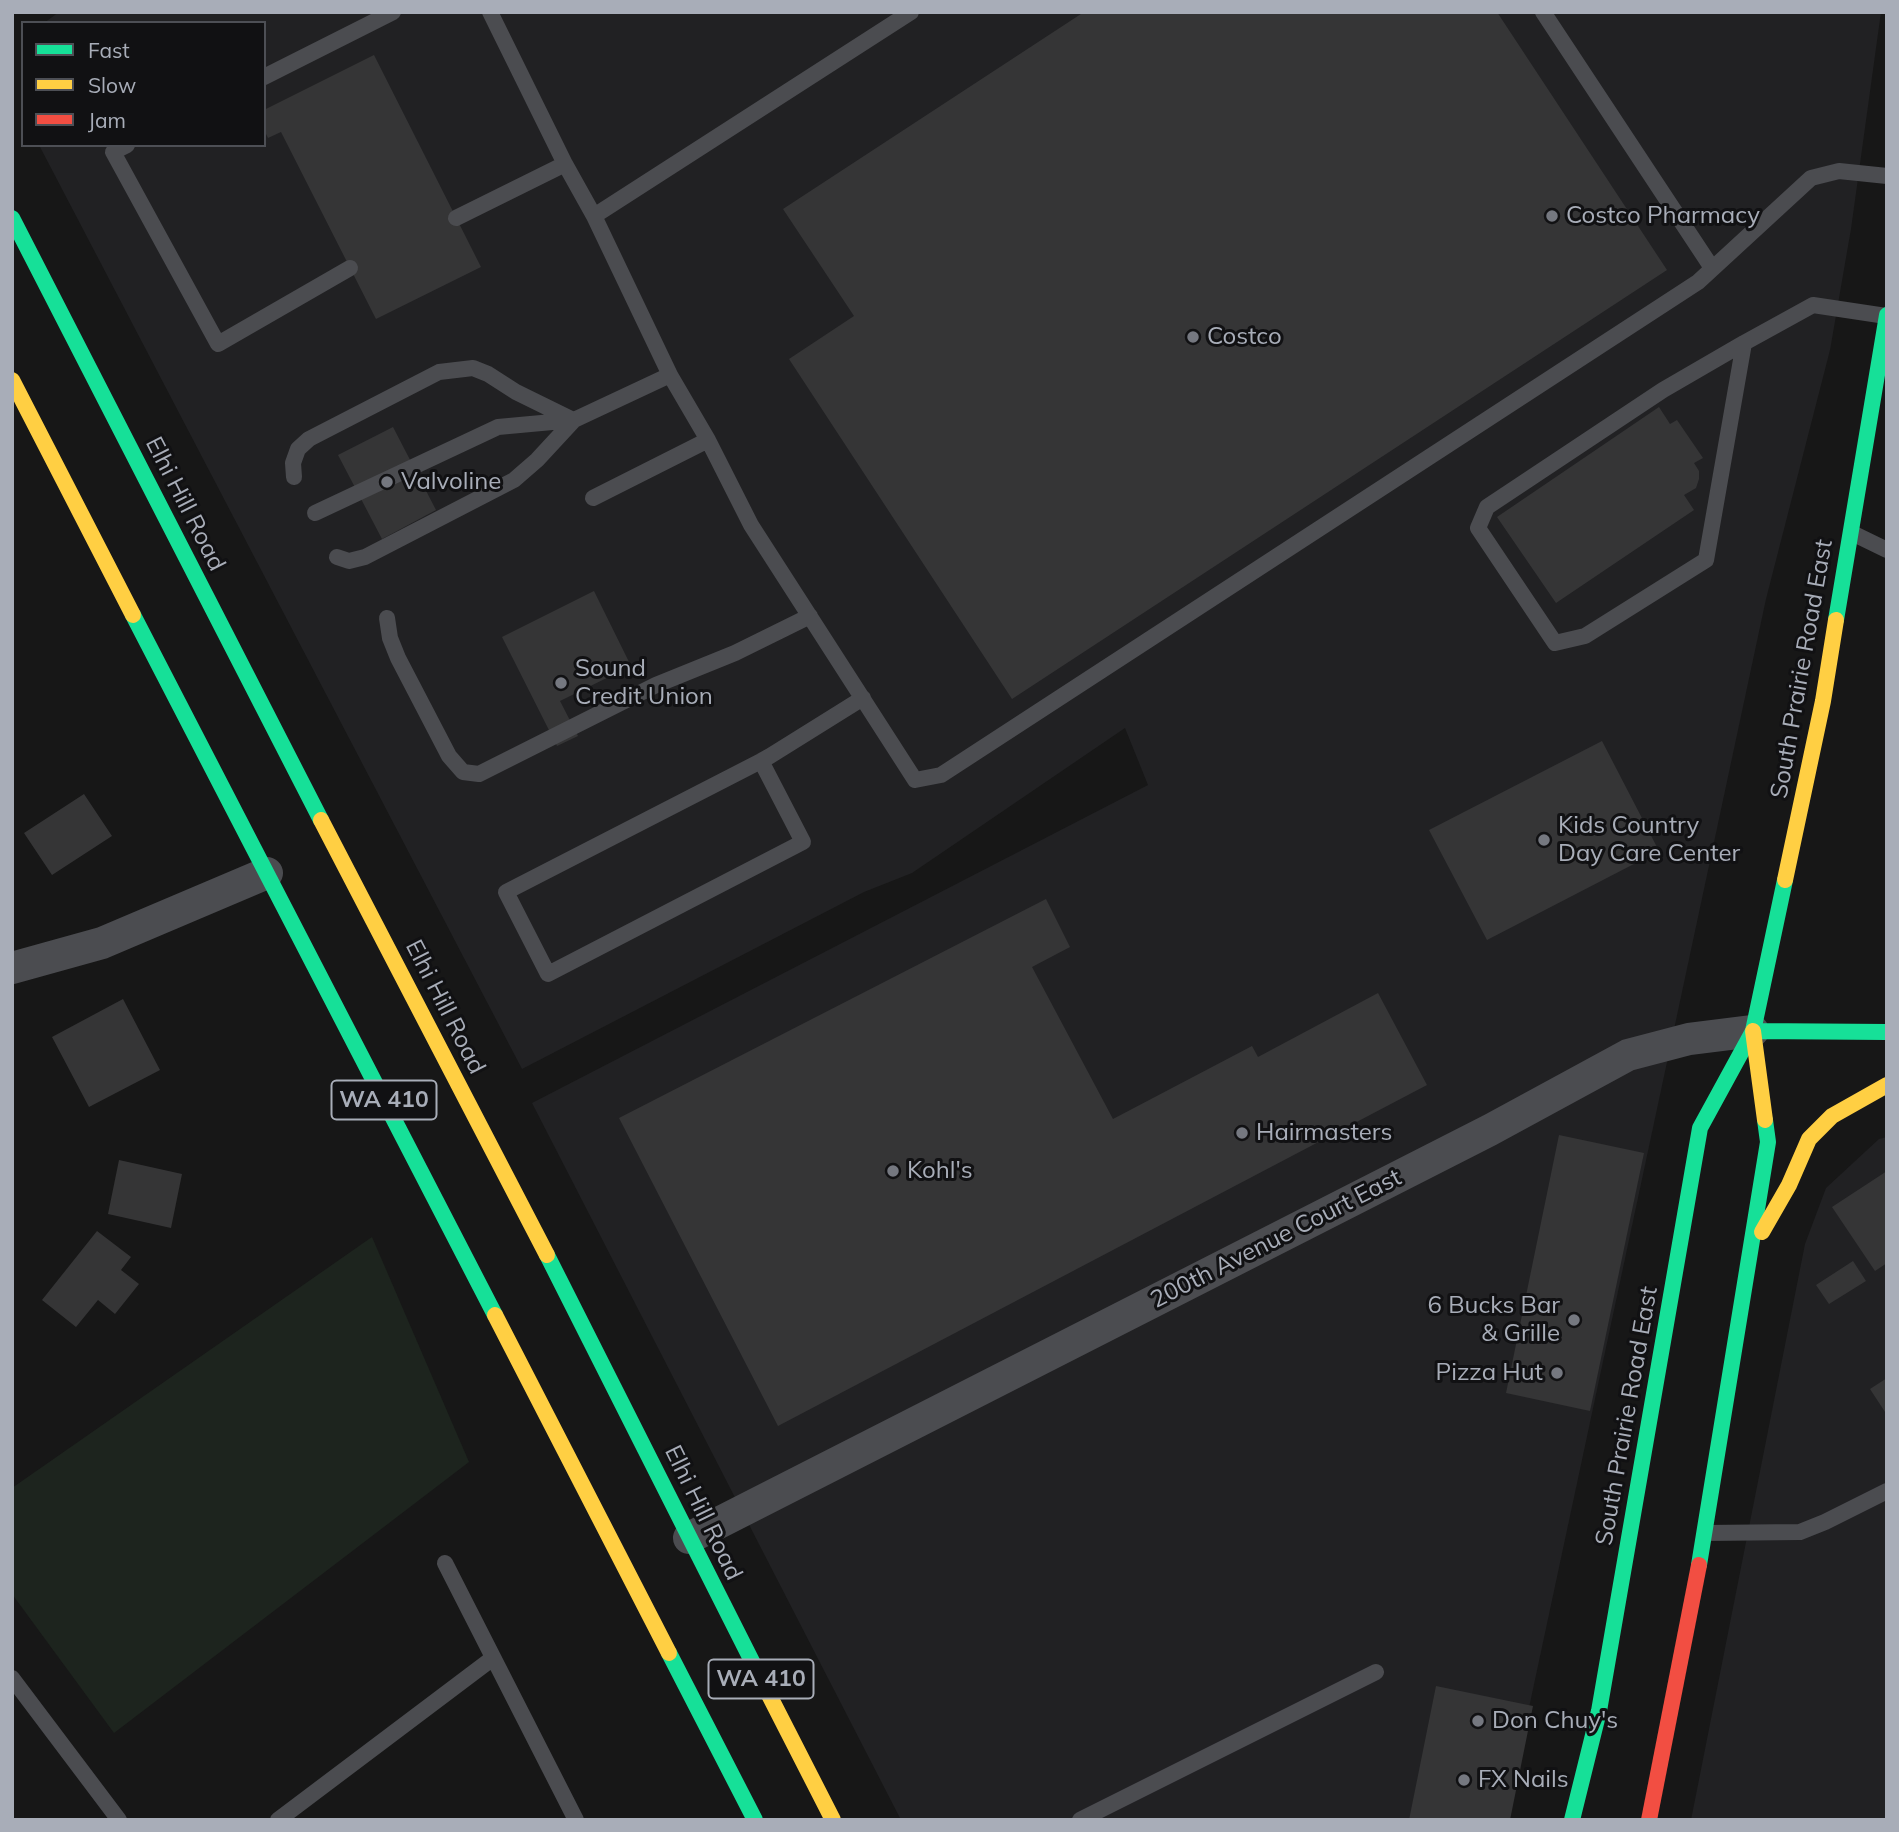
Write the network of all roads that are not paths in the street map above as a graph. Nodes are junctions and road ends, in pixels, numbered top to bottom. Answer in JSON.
{"nodes":[{"id":1,"x":393,"y":12,"type":"edge"},
{"id":2,"x":490,"y":12,"type":"edge"},
{"id":3,"x":911,"y":12,"type":"edge"},
{"id":4,"x":1543,"y":12,"type":"edge"},
{"id":5,"x":266,"y":76,"type":"edge"},
{"id":6,"x":123,"y":147,"type":"edge"},
{"id":7,"x":565,"y":164,"type":"junction"},
{"id":8,"x":1887,"y":176,"type":"edge"},
{"id":9,"x":594,"y":216,"type":"junction"},
{"id":10,"x":12,"y":218,"type":"edge"},
{"id":11,"x":456,"y":218,"type":"dead end"},
{"id":12,"x":350,"y":268,"type":"dead end"},
{"id":13,"x":1712,"y":268,"type":"junction"},
{"id":14,"x":1887,"y":316,"type":"edge"},
{"id":15,"x":1744,"y":343,"type":"junction"},
{"id":16,"x":670,"y":375,"type":"junction"},
{"id":17,"x":12,"y":380,"type":"edge"},
{"id":18,"x":573,"y":420,"type":"junction"},
{"id":19,"x":708,"y":440,"type":"junction"},
{"id":20,"x":294,"y":477,"type":"dead end"},
{"id":21,"x":593,"y":498,"type":"dead end"},
{"id":22,"x":315,"y":513,"type":"dead end"},
{"id":23,"x":1850,"y":532,"type":"junction"},
{"id":24,"x":1887,"y":550,"type":"edge"},
{"id":25,"x":337,"y":557,"type":"dead end"},
{"id":26,"x":810,"y":616,"type":"junction"},
{"id":27,"x":387,"y":618,"type":"dead end"},
{"id":28,"x":863,"y":698,"type":"junction"},
{"id":29,"x":761,"y":761,"type":"junction"},
{"id":30,"x":267,"y":873,"type":"junction"},
{"id":31,"x":12,"y":968,"type":"edge"},
{"id":32,"x":1753,"y":1031,"type":"junction"},
{"id":33,"x":1887,"y":1032,"type":"edge"},
{"id":34,"x":1887,"y":1085,"type":"edge"},
{"id":35,"x":1750,"y":1255,"type":"junction"},
{"id":36,"x":1887,"y":1491,"type":"edge"},
{"id":37,"x":1705,"y":1533,"type":"junction"},
{"id":38,"x":689,"y":1538,"type":"junction"},
{"id":39,"x":445,"y":1563,"type":"dead end"},
{"id":40,"x":493,"y":1658,"type":"junction"},
{"id":41,"x":1376,"y":1672,"type":"dead end"},
{"id":42,"x":12,"y":1678,"type":"edge"},
{"id":43,"x":119,"y":1820,"type":"edge"},
{"id":44,"x":278,"y":1820,"type":"edge"},
{"id":45,"x":576,"y":1820,"type":"edge"},
{"id":46,"x":755,"y":1820,"type":"edge"},
{"id":47,"x":833,"y":1820,"type":"edge"},
{"id":48,"x":1080,"y":1820,"type":"edge"},
{"id":49,"x":1572,"y":1820,"type":"edge"},
{"id":50,"x":1649,"y":1820,"type":"edge"}],
"edges":[{"from":1,"to":5,"type":"lane"},
{"from":2,"to":7,"type":"lane"},
{"from":3,"to":9,"type":"lane"},
{"from":4,"to":13,"type":"lane"},
{"from":6,"to":12,"type":"lane"},
{"from":7,"to":9,"type":"lane"},
{"from":7,"to":11,"type":"lane"},
{"from":8,"to":13,"type":"lane"},
{"from":9,"to":16,"type":"lane"},
{"from":10,"to":38,"type":"main road","name":"Elhi Hill Road","number":"WA 410"},
{"from":13,"to":28,"type":"lane"},
{"from":14,"to":15,"type":"lane"},
{"from":14,"to":23,"type":"main road","name":"South Prairie Road East"},
{"from":15,"to":15,"type":"lane"},
{"from":16,"to":18,"type":"lane"},
{"from":16,"to":19,"type":"lane"},
{"from":17,"to":30,"type":"main road","number":"WA 410"},
{"from":18,"to":20,"type":"lane"},
{"from":18,"to":22,"type":"lane"},
{"from":18,"to":25,"type":"lane"},
{"from":19,"to":21,"type":"lane"},
{"from":19,"to":26,"type":"lane"},
{"from":23,"to":24,"type":"lane"},
{"from":23,"to":32,"type":"main road","name":"South Prairie Road East"},
{"from":26,"to":27,"type":"lane"},
{"from":26,"to":28,"type":"lane"},
{"from":28,"to":29,"type":"lane"},
{"from":29,"to":29,"type":"lane"},
{"from":30,"to":31,"type":"street"},
{"from":30,"to":46,"type":"main road","number":"WA 410"},
{"from":32,"to":33,"type":"main road","name":"200th Avenue Court East"},
{"from":32,"to":35,"type":"main road","name":"South Prairie Road East"},
{"from":32,"to":38,"type":"street","name":"200th Avenue Court East"},
{"from":32,"to":49,"type":"main road","name":"South Prairie Road East"},
{"from":34,"to":35,"type":"main road"},
{"from":35,"to":37,"type":"main road","name":"South Prairie Road East"},
{"from":36,"to":37,"type":"lane"},
{"from":37,"to":50,"type":"main road","name":"South Prairie Road East"},
{"from":38,"to":47,"type":"main road","name":"Elhi Hill Road","number":"WA 410"},
{"from":39,"to":40,"type":"lane"},
{"from":40,"to":44,"type":"lane"},
{"from":40,"to":45,"type":"lane"},
{"from":41,"to":48,"type":"lane"},
{"from":42,"to":43,"type":"lane"}]}
